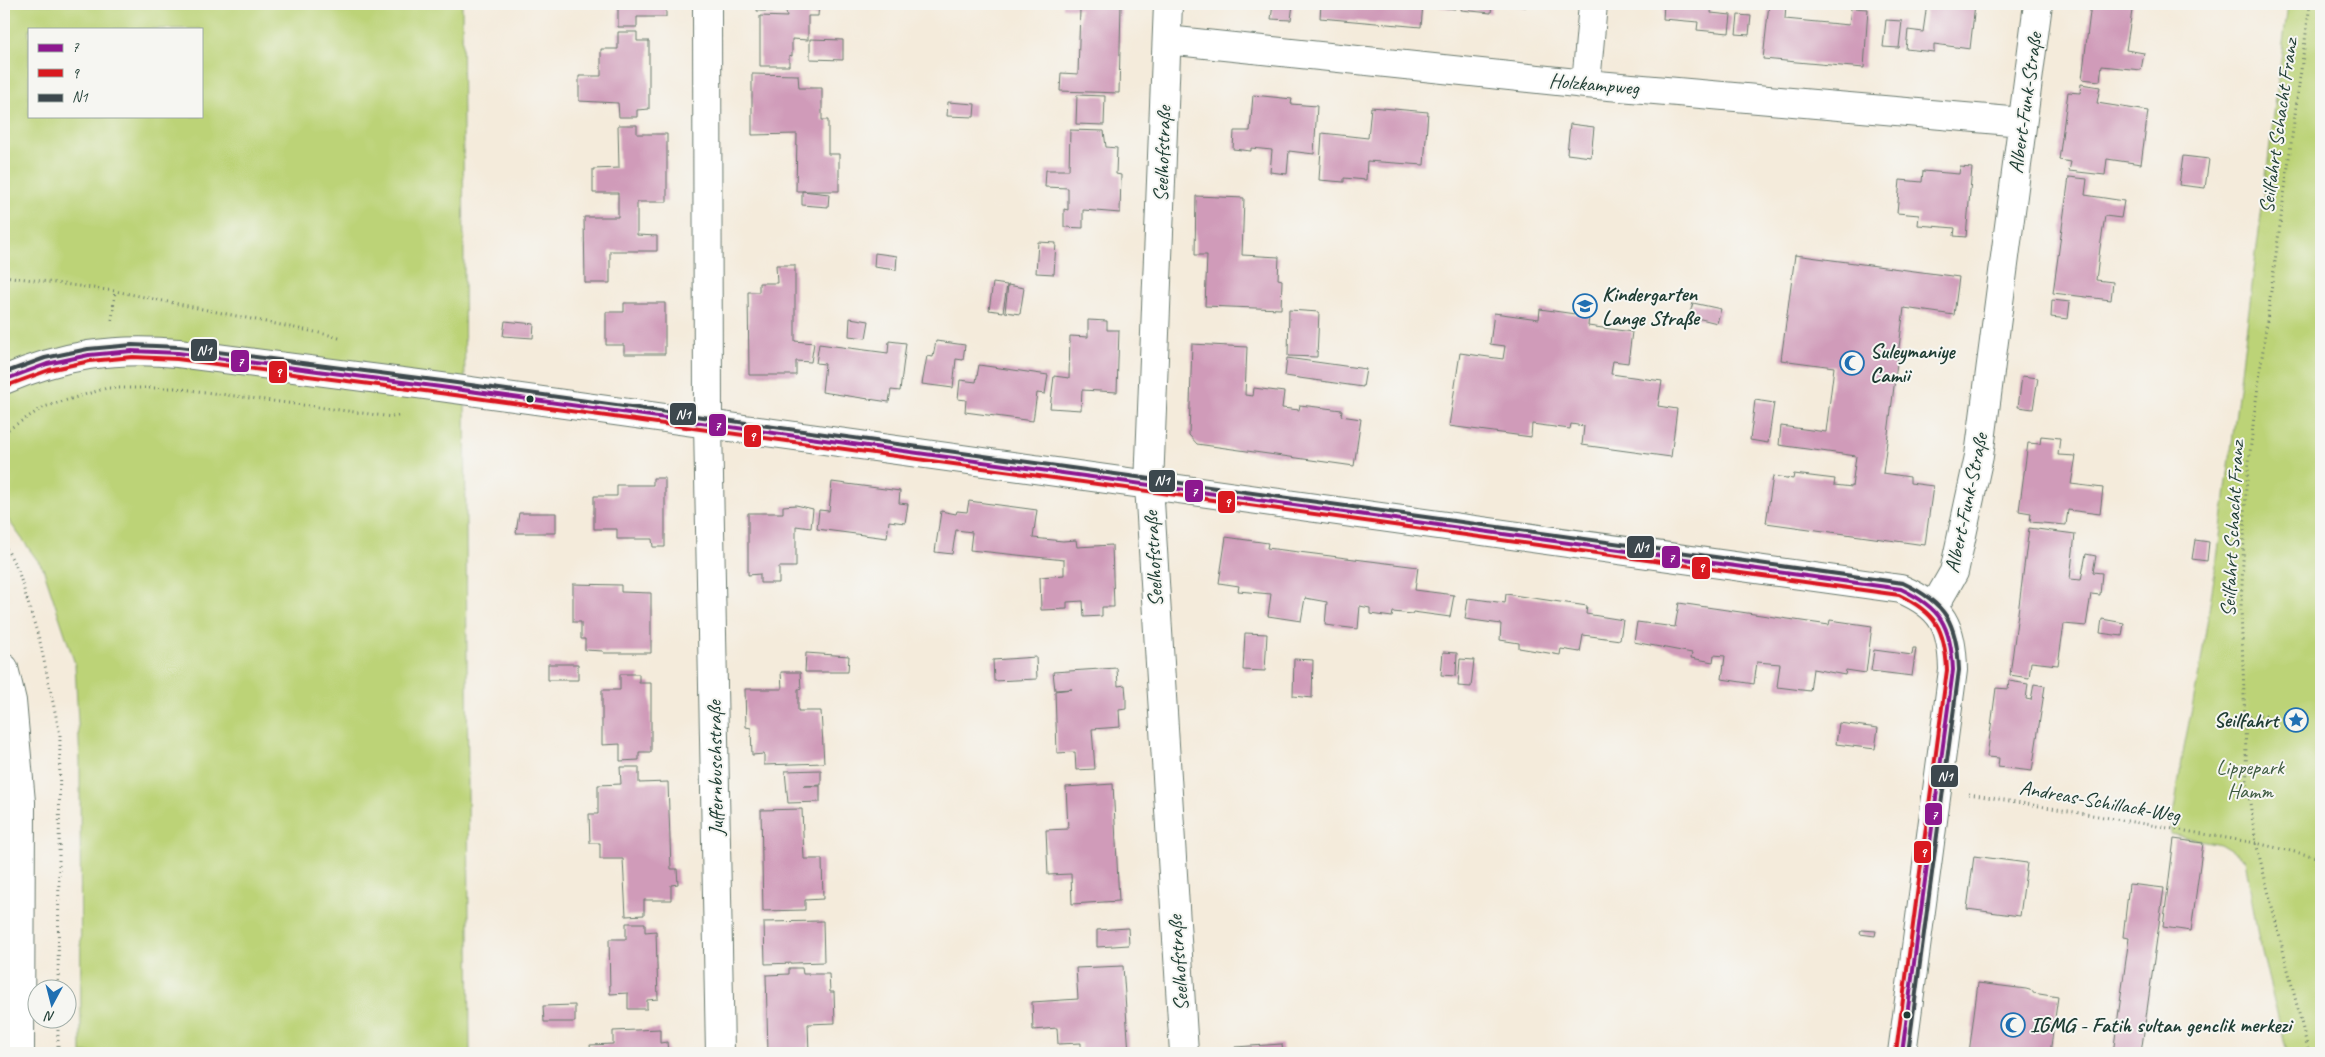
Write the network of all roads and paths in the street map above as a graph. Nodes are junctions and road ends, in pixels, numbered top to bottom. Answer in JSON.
{"nodes":[{"id":1,"x":707,"y":4,"type":"edge"},
{"id":2,"x":1168,"y":4,"type":"edge"},
{"id":3,"x":1594,"y":4,"type":"edge"},
{"id":4,"x":2038,"y":4,"type":"edge"},
{"id":5,"x":2310,"y":4,"type":"edge"},
{"id":6,"x":1167,"y":40,"type":"junction"},
{"id":7,"x":1586,"y":84,"type":"junction"},
{"id":8,"x":2022,"y":122,"type":"junction"},
{"id":9,"x":4,"y":276,"type":"edge"},
{"id":10,"x":347,"y":341,"type":"dead end"},
{"id":11,"x":4,"y":380,"type":"edge"},
{"id":12,"x":402,"y":415,"type":"dead end"},
{"id":13,"x":708,"y":424,"type":"junction"},
{"id":14,"x":4,"y":432,"type":"edge"},
{"id":15,"x":1149,"y":485,"type":"junction"},
{"id":16,"x":1934,"y":607,"type":"junction"},
{"id":17,"x":4,"y":668,"type":"edge"},
{"id":18,"x":2244,"y":715,"type":"junction"},
{"id":19,"x":2266,"y":716,"type":"dead end"},
{"id":20,"x":1938,"y":789,"type":"junction"},
{"id":21,"x":2256,"y":843,"type":"junction"},
{"id":22,"x":2321,"y":858,"type":"edge"},
{"id":23,"x":58,"y":1030,"type":"edge"},
{"id":24,"x":20,"y":1053,"type":"edge"},
{"id":25,"x":58,"y":1053,"type":"edge"},
{"id":26,"x":720,"y":1053,"type":"edge"},
{"id":27,"x":1184,"y":1053,"type":"edge"},
{"id":28,"x":1902,"y":1053,"type":"edge"},
{"id":29,"x":2309,"y":1053,"type":"edge"}],
"edges":[{"from":1,"to":13,"type":"street","name":"Juffernbuschstraße"},
{"from":2,"to":6,"type":"street","name":"Seelhofstraße"},
{"from":3,"to":7,"type":"street"},
{"from":4,"to":8,"type":"street","name":"Albert-Funk-Straße"},
{"from":5,"to":18,"type":"path","name":"Seilfahrt Schacht Franz"},
{"from":6,"to":7,"type":"street","name":"Holzkampweg"},
{"from":6,"to":15,"type":"street","name":"Seelhofstraße"},
{"from":7,"to":8,"type":"street","name":"Holzkampweg"},
{"from":8,"to":16,"type":"street","name":"Albert-Funk-Straße"},
{"from":9,"to":10,"type":"path"},
{"from":11,"to":13,"type":"street"},
{"from":12,"to":14,"type":"path"},
{"from":13,"to":15,"type":"street"},
{"from":13,"to":26,"type":"street","name":"Juffernbuschstraße"},
{"from":15,"to":16,"type":"street"},
{"from":15,"to":27,"type":"street","name":"Seelhofstraße"},
{"from":16,"to":20,"type":"street"},
{"from":17,"to":24,"type":"street"},
{"from":18,"to":19,"type":"path"},
{"from":18,"to":21,"type":"path","name":"Seilfahrt Schacht Franz"},
{"from":20,"to":21,"type":"path","name":"Andreas-Schillack-Weg"},
{"from":20,"to":28,"type":"street"},
{"from":21,"to":22,"type":"path","name":"Andreas-Schillack-Weg"},
{"from":21,"to":29,"type":"path","name":"Seilfahrt Schacht Franz"},
{"from":23,"to":25,"type":"path"}]}
